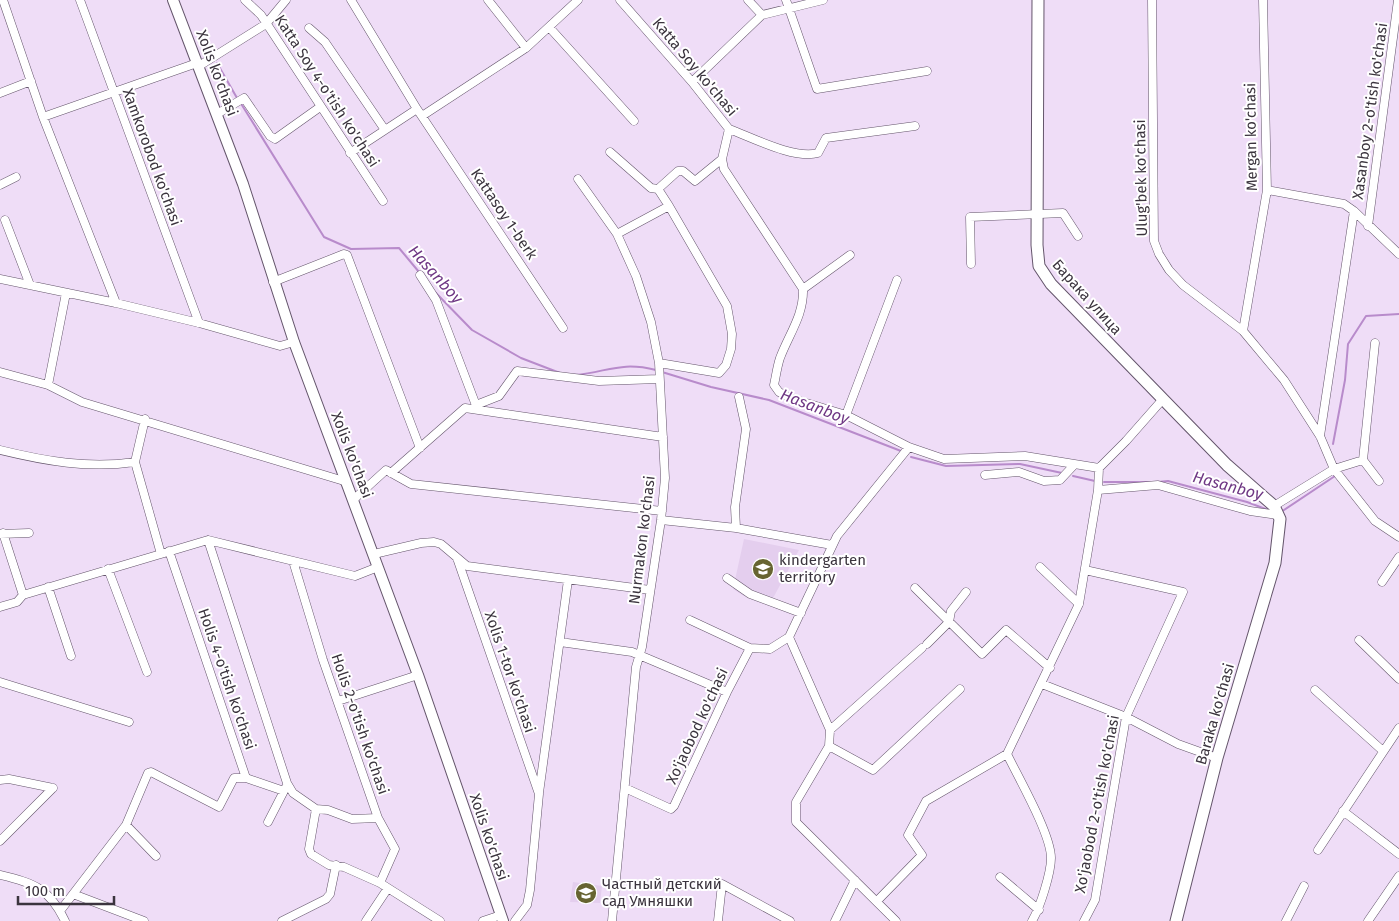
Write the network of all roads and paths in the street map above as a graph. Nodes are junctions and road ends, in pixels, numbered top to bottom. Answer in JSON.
{"nodes":[{"id":1,"x":3,"y":0,"type":"edge"},
{"id":2,"x":80,"y":0,"type":"edge"},
{"id":3,"x":173,"y":0,"type":"edge"},
{"id":4,"x":245,"y":0,"type":"edge"},
{"id":5,"x":286,"y":0,"type":"edge"},
{"id":6,"x":351,"y":0,"type":"edge"},
{"id":7,"x":488,"y":0,"type":"edge"},
{"id":8,"x":578,"y":0,"type":"edge"},
{"id":9,"x":620,"y":0,"type":"edge"},
{"id":10,"x":748,"y":0,"type":"edge"},
{"id":11,"x":823,"y":0,"type":"edge"},
{"id":12,"x":1038,"y":0,"type":"edge"},
{"id":13,"x":1152,"y":0,"type":"edge"},
{"id":14,"x":1262,"y":0,"type":"edge"},
{"id":15,"x":1398,"y":0,"type":"edge"},
{"id":16,"x":787,"y":4,"type":"edge"},
{"id":17,"x":762,"y":15,"type":"junction"},
{"id":18,"x":266,"y":24,"type":"junction"},
{"id":19,"x":549,"y":26,"type":"junction"},
{"id":20,"x":309,"y":28,"type":"dead end"},
{"id":21,"x":526,"y":48,"type":"junction"},
{"id":22,"x":198,"y":64,"type":"junction"},
{"id":23,"x":927,"y":71,"type":"dead end"},
{"id":24,"x":31,"y":81,"type":"junction"},
{"id":25,"x":692,"y":82,"type":"junction"},
{"id":26,"x":113,"y":91,"type":"junction"},
{"id":27,"x":0,"y":93,"type":"edge"},
{"id":28,"x":320,"y":107,"type":"junction"},
{"id":29,"x":420,"y":113,"type":"junction"},
{"id":30,"x":217,"y":114,"type":"junction"},
{"id":31,"x":43,"y":117,"type":"junction"},
{"id":32,"x":634,"y":122,"type":"dead end"},
{"id":33,"x":915,"y":126,"type":"dead end"},
{"id":34,"x":729,"y":129,"type":"junction"},
{"id":35,"x":386,"y":130,"type":"junction"},
{"id":36,"x":610,"y":152,"type":"dead end"},
{"id":37,"x":350,"y":153,"type":"junction"},
{"id":38,"x":722,"y":159,"type":"junction"},
{"id":39,"x":16,"y":177,"type":"dead end"},
{"id":40,"x":578,"y":179,"type":"dead end"},
{"id":41,"x":0,"y":185,"type":"edge"},
{"id":42,"x":658,"y":189,"type":"junction"},
{"id":43,"x":1267,"y":190,"type":"junction"},
{"id":44,"x":383,"y":201,"type":"dead end"},
{"id":45,"x":670,"y":206,"type":"junction"},
{"id":46,"x":1354,"y":211,"type":"junction"},
{"id":47,"x":1038,"y":216,"type":"junction"},
{"id":48,"x":6,"y":220,"type":"dead end"},
{"id":49,"x":1368,"y":226,"type":"junction"},
{"id":50,"x":617,"y":234,"type":"junction"},
{"id":51,"x":1078,"y":236,"type":"dead end"},
{"id":52,"x":1399,"y":254,"type":"edge"},
{"id":53,"x":850,"y":256,"type":"dead end"},
{"id":54,"x":971,"y":264,"type":"dead end"},
{"id":55,"x":420,"y":275,"type":"dead end"},
{"id":56,"x":0,"y":280,"type":"edge"},
{"id":57,"x":897,"y":280,"type":"dead end"},
{"id":58,"x":273,"y":282,"type":"junction"},
{"id":59,"x":30,"y":285,"type":"junction"},
{"id":60,"x":803,"y":289,"type":"junction"},
{"id":61,"x":66,"y":293,"type":"junction"},
{"id":62,"x":116,"y":303,"type":"junction"},
{"id":63,"x":199,"y":323,"type":"junction"},
{"id":64,"x":563,"y":328,"type":"dead end"},
{"id":65,"x":1243,"y":331,"type":"junction"},
{"id":66,"x":294,"y":342,"type":"junction"},
{"id":67,"x":1375,"y":343,"type":"dead end"},
{"id":68,"x":659,"y":363,"type":"junction"},
{"id":69,"x":0,"y":372,"type":"edge"},
{"id":70,"x":659,"y":379,"type":"junction"},
{"id":71,"x":48,"y":385,"type":"junction"},
{"id":72,"x":739,"y":397,"type":"dead end"},
{"id":73,"x":1163,"y":399,"type":"junction"},
{"id":74,"x":477,"y":407,"type":"junction"},
{"id":75,"x":846,"y":415,"type":"junction"},
{"id":76,"x":145,"y":420,"type":"junction"},
{"id":77,"x":1320,"y":436,"type":"junction"},
{"id":78,"x":663,"y":437,"type":"junction"},
{"id":79,"x":909,"y":446,"type":"junction"},
{"id":80,"x":420,"y":448,"type":"junction"},
{"id":81,"x":0,"y":450,"type":"edge"},
{"id":82,"x":1363,"y":460,"type":"junction"},
{"id":83,"x":135,"y":462,"type":"junction"},
{"id":84,"x":1074,"y":465,"type":"junction"},
{"id":85,"x":1099,"y":468,"type":"junction"},
{"id":86,"x":1334,"y":469,"type":"junction"},
{"id":87,"x":391,"y":474,"type":"junction"},
{"id":88,"x":985,"y":475,"type":"dead end"},
{"id":89,"x":344,"y":481,"type":"junction"},
{"id":90,"x":1379,"y":481,"type":"dead end"},
{"id":91,"x":1098,"y":490,"type":"junction"},
{"id":92,"x":353,"y":500,"type":"junction"},
{"id":93,"x":1276,"y":510,"type":"junction"},
{"id":94,"x":662,"y":511,"type":"junction"},
{"id":95,"x":661,"y":520,"type":"junction"},
{"id":96,"x":736,"y":528,"type":"junction"},
{"id":97,"x":29,"y":532,"type":"dead end"},
{"id":98,"x":2,"y":534,"type":"edge"},
{"id":99,"x":1399,"y":537,"type":"edge"},
{"id":100,"x":208,"y":540,"type":"junction"},
{"id":101,"x":832,"y":544,"type":"junction"},
{"id":102,"x":165,"y":553,"type":"junction"},
{"id":103,"x":374,"y":554,"type":"junction"},
{"id":104,"x":1399,"y":557,"type":"edge"},
{"id":105,"x":456,"y":558,"type":"junction"},
{"id":106,"x":293,"y":561,"type":"junction"},
{"id":107,"x":1040,"y":566,"type":"dead end"},
{"id":108,"x":378,"y":567,"type":"junction"},
{"id":109,"x":108,"y":570,"type":"junction"},
{"id":110,"x":1085,"y":570,"type":"junction"},
{"id":111,"x":727,"y":578,"type":"dead end"},
{"id":112,"x":568,"y":580,"type":"junction"},
{"id":113,"x":1382,"y":582,"type":"dead end"},
{"id":114,"x":48,"y":588,"type":"junction"},
{"id":115,"x":915,"y":588,"type":"dead end"},
{"id":116,"x":650,"y":590,"type":"junction"},
{"id":117,"x":966,"y":592,"type":"dead end"},
{"id":118,"x":23,"y":595,"type":"junction"},
{"id":119,"x":1079,"y":604,"type":"junction"},
{"id":120,"x":0,"y":606,"type":"edge"},
{"id":121,"x":800,"y":612,"type":"junction"},
{"id":122,"x":690,"y":620,"type":"dead end"},
{"id":123,"x":949,"y":622,"type":"junction"},
{"id":124,"x":789,"y":637,"type":"junction"},
{"id":125,"x":1359,"y":640,"type":"dead end"},
{"id":126,"x":560,"y":642,"type":"junction"},
{"id":127,"x":750,"y":648,"type":"junction"},
{"id":128,"x":639,"y":655,"type":"junction"},
{"id":129,"x":71,"y":656,"type":"dead end"},
{"id":130,"x":1050,"y":668,"type":"junction"},
{"id":131,"x":147,"y":672,"type":"dead end"},
{"id":132,"x":418,"y":675,"type":"junction"},
{"id":133,"x":1399,"y":678,"type":"edge"},
{"id":134,"x":0,"y":682,"type":"edge"},
{"id":135,"x":1042,"y":684,"type":"junction"},
{"id":136,"x":960,"y":689,"type":"dead end"},
{"id":137,"x":1316,"y":690,"type":"dead end"},
{"id":138,"x":727,"y":692,"type":"junction"},
{"id":139,"x":338,"y":701,"type":"junction"},
{"id":140,"x":1126,"y":717,"type":"junction"},
{"id":141,"x":129,"y":722,"type":"dead end"},
{"id":142,"x":1399,"y":728,"type":"edge"},
{"id":143,"x":830,"y":730,"type":"junction"},
{"id":144,"x":829,"y":746,"type":"junction"},
{"id":145,"x":1383,"y":751,"type":"junction"},
{"id":146,"x":1007,"y":754,"type":"junction"},
{"id":147,"x":1217,"y":758,"type":"junction"},
{"id":148,"x":246,"y":778,"type":"junction"},
{"id":149,"x":0,"y":780,"type":"edge"},
{"id":150,"x":287,"y":782,"type":"junction"},
{"id":151,"x":625,"y":788,"type":"junction"},
{"id":152,"x":284,"y":791,"type":"junction"},
{"id":153,"x":539,"y":794,"type":"junction"},
{"id":154,"x":316,"y":809,"type":"junction"},
{"id":155,"x":1343,"y":811,"type":"junction"},
{"id":156,"x":378,"y":818,"type":"junction"},
{"id":157,"x":268,"y":822,"type":"dead end"},
{"id":158,"x":126,"y":825,"type":"junction"},
{"id":159,"x":0,"y":841,"type":"edge"},
{"id":160,"x":1318,"y":850,"type":"dead end"},
{"id":161,"x":1399,"y":854,"type":"edge"},
{"id":162,"x":156,"y":856,"type":"dead end"},
{"id":163,"x":336,"y":865,"type":"junction"},
{"id":164,"x":0,"y":875,"type":"edge"},
{"id":165,"x":1399,"y":876,"type":"edge"},
{"id":166,"x":1000,"y":878,"type":"dead end"},
{"id":167,"x":855,"y":880,"type":"junction"},
{"id":168,"x":380,"y":883,"type":"junction"},
{"id":169,"x":1304,"y":886,"type":"dead end"},
{"id":170,"x":388,"y":888,"type":"junction"},
{"id":171,"x":74,"y":894,"type":"junction"},
{"id":172,"x":877,"y":901,"type":"junction"},
{"id":173,"x":1039,"y":910,"type":"junction"},
{"id":174,"x":60,"y":911,"type":"junction"},
{"id":175,"x":502,"y":918,"type":"edge"},
{"id":176,"x":65,"y":921,"type":"edge"},
{"id":177,"x":144,"y":921,"type":"edge"},
{"id":178,"x":282,"y":921,"type":"edge"},
{"id":179,"x":366,"y":921,"type":"edge"},
{"id":180,"x":440,"y":921,"type":"edge"},
{"id":181,"x":483,"y":921,"type":"edge"},
{"id":182,"x":515,"y":921,"type":"edge"},
{"id":183,"x":612,"y":921,"type":"edge"},
{"id":184,"x":718,"y":921,"type":"edge"},
{"id":185,"x":790,"y":921,"type":"edge"},
{"id":186,"x":835,"y":921,"type":"edge"},
{"id":187,"x":896,"y":921,"type":"edge"},
{"id":188,"x":1032,"y":921,"type":"edge"},
{"id":189,"x":1084,"y":921,"type":"edge"},
{"id":190,"x":1176,"y":921,"type":"edge"},
{"id":191,"x":1286,"y":921,"type":"edge"},
{"id":192,"x":1368,"y":921,"type":"edge"}],
"edges":[{"from":1,"to":24,"type":"street"},
{"from":2,"to":26,"type":"street","name":"Xamkorobod ko'chasi"},
{"from":3,"to":22,"type":"street","name":"Xolis ko'chasi"},
{"from":4,"to":18,"type":"street","name":"Katta Soy 4-o'tish ko'chasi"},
{"from":5,"to":18,"type":"street"},
{"from":6,"to":29,"type":"street","name":"Kattasoy 1-berk"},
{"from":7,"to":21,"type":"street"},
{"from":8,"to":19,"type":"street"},
{"from":9,"to":25,"type":"street","name":"Katta Soy ko'chasi"},
{"from":10,"to":17,"type":"street"},
{"from":11,"to":16,"type":"street"},
{"from":12,"to":47,"type":"main road","name":"Барака улица"},
{"from":13,"to":65,"type":"street","name":"Ulug'bek ko'chasi"},
{"from":14,"to":43,"type":"street","name":"Mergan ko'chasi"},
{"from":15,"to":49,"type":"street","name":"Xasanboy 2-o'tish ko'chasi"},
{"from":16,"to":17,"type":"street"},
{"from":16,"to":23,"type":"street"},
{"from":17,"to":25,"type":"street"},
{"from":18,"to":22,"type":"street"},
{"from":18,"to":28,"type":"street","name":"Katta Soy 4-o'tish ko'chasi"},
{"from":19,"to":21,"type":"street"},
{"from":19,"to":32,"type":"street"},
{"from":20,"to":35,"type":"street"},
{"from":21,"to":29,"type":"street"},
{"from":22,"to":26,"type":"street"},
{"from":22,"to":30,"type":"street","name":"Xolis ko'chasi"},
{"from":24,"to":27,"type":"street"},
{"from":24,"to":31,"type":"street"},
{"from":25,"to":34,"type":"street","name":"Katta Soy ko'chasi"},
{"from":26,"to":31,"type":"street"},
{"from":26,"to":63,"type":"street","name":"Xamkorobod ko'chasi"},
{"from":28,"to":30,"type":"street"},
{"from":28,"to":37,"type":"street","name":"Katta Soy 4-o'tish ko'chasi"},
{"from":29,"to":35,"type":"street"},
{"from":29,"to":64,"type":"street","name":"Kattasoy 1-berk"},
{"from":30,"to":58,"type":"street","name":"Xolis ko'chasi"},
{"from":31,"to":62,"type":"street"},
{"from":33,"to":34,"type":"street"},
{"from":34,"to":38,"type":"street"},
{"from":35,"to":37,"type":"street"},
{"from":36,"to":42,"type":"street"},
{"from":37,"to":44,"type":"street","name":"Katta Soy 4-o'tish ko'chasi"},
{"from":38,"to":42,"type":"street"},
{"from":38,"to":60,"type":"street"},
{"from":39,"to":41,"type":"street"},
{"from":40,"to":50,"type":"street","name":"Nurmakon ko'chasi"},
{"from":42,"to":45,"type":"street"},
{"from":43,"to":46,"type":"street"},
{"from":43,"to":65,"type":"street","name":"Mergan ko'chasi"},
{"from":45,"to":50,"type":"street"},
{"from":45,"to":68,"type":"street"},
{"from":46,"to":49,"type":"street"},
{"from":46,"to":77,"type":"street"},
{"from":47,"to":51,"type":"street"},
{"from":47,"to":54,"type":"street"},
{"from":47,"to":73,"type":"main road","name":"Барака улица"},
{"from":48,"to":59,"type":"street"},
{"from":49,"to":52,"type":"street"},
{"from":50,"to":68,"type":"street","name":"Nurmakon ko'chasi"},
{"from":53,"to":60,"type":"street"},
{"from":55,"to":74,"type":"street"},
{"from":56,"to":59,"type":"street"},
{"from":57,"to":75,"type":"street"},
{"from":58,"to":66,"type":"street","name":"Xolis ko'chasi"},
{"from":58,"to":80,"type":"street"},
{"from":59,"to":61,"type":"street"},
{"from":60,"to":75,"type":"street"},
{"from":61,"to":62,"type":"street"},
{"from":61,"to":71,"type":"street"},
{"from":62,"to":63,"type":"street"},
{"from":63,"to":66,"type":"street"},
{"from":65,"to":77,"type":"street","name":"Ulug'bek ko'chasi"},
{"from":66,"to":89,"type":"street","name":"Xolis ko'chasi"},
{"from":67,"to":82,"type":"street"},
{"from":68,"to":70,"type":"street","name":"Nurmakon ko'chasi"},
{"from":69,"to":71,"type":"street"},
{"from":70,"to":74,"type":"street"},
{"from":70,"to":78,"type":"street","name":"Nurmakon ko'chasi"},
{"from":71,"to":76,"type":"street"},
{"from":72,"to":96,"type":"street"},
{"from":73,"to":85,"type":"street"},
{"from":73,"to":93,"type":"main road","name":"Барака улица"},
{"from":74,"to":78,"type":"street"},
{"from":74,"to":80,"type":"street"},
{"from":75,"to":79,"type":"street"},
{"from":76,"to":83,"type":"street"},
{"from":76,"to":89,"type":"street"},
{"from":77,"to":86,"type":"street","name":"Ulug'bek ko'chasi"},
{"from":78,"to":94,"type":"street","name":"Nurmakon ko'chasi"},
{"from":79,"to":84,"type":"street"},
{"from":79,"to":101,"type":"street"},
{"from":80,"to":87,"type":"street"},
{"from":81,"to":83,"type":"street"},
{"from":82,"to":86,"type":"street"},
{"from":82,"to":90,"type":"street"},
{"from":83,"to":102,"type":"street","name":"Holis 4-o'tish ko'chasi"},
{"from":84,"to":85,"type":"street"},
{"from":84,"to":88,"type":"street"},
{"from":85,"to":91,"type":"street"},
{"from":86,"to":93,"type":"street"},
{"from":86,"to":99,"type":"street","name":"Ulug'bek ko'chasi"},
{"from":87,"to":92,"type":"street"},
{"from":87,"to":94,"type":"street"},
{"from":89,"to":92,"type":"street","name":"Xolis ko'chasi"},
{"from":91,"to":93,"type":"street"},
{"from":91,"to":110,"type":"street"},
{"from":92,"to":103,"type":"street","name":"Xolis ko'chasi"},
{"from":93,"to":147,"type":"main road","name":"Baraka ko'chasi"},
{"from":94,"to":95,"type":"street","name":"Nurmakon ko'chasi"},
{"from":95,"to":96,"type":"street"},
{"from":95,"to":116,"type":"street","name":"Nurmakon ko'chasi"},
{"from":96,"to":101,"type":"street"},
{"from":97,"to":98,"type":"street"},
{"from":98,"to":118,"type":"street"},
{"from":100,"to":102,"type":"street"},
{"from":100,"to":106,"type":"street"},
{"from":100,"to":150,"type":"street"},
{"from":101,"to":121,"type":"street"},
{"from":102,"to":109,"type":"street"},
{"from":102,"to":148,"type":"street","name":"Holis 4-o'tish ko'chasi"},
{"from":103,"to":105,"type":"street"},
{"from":103,"to":108,"type":"street","name":"Xolis ko'chasi"},
{"from":104,"to":113,"type":"street"},
{"from":105,"to":112,"type":"street"},
{"from":105,"to":153,"type":"street","name":"Xolis 1-tor ko'chasi"},
{"from":106,"to":108,"type":"street"},
{"from":106,"to":139,"type":"street","name":"Holis 2-o'tish ko'chasi"},
{"from":107,"to":119,"type":"street"},
{"from":108,"to":132,"type":"street","name":"Xolis ko'chasi"},
{"from":109,"to":114,"type":"street"},
{"from":109,"to":131,"type":"street"},
{"from":110,"to":119,"type":"street"},
{"from":110,"to":140,"type":"street","name":"Xo'jaobod 2-o'tish ko'chasi"},
{"from":111,"to":121,"type":"street"},
{"from":112,"to":116,"type":"street"},
{"from":112,"to":126,"type":"street","name":"Xolis 1-tor ko'chasi"},
{"from":114,"to":118,"type":"street"},
{"from":114,"to":129,"type":"street"},
{"from":115,"to":123,"type":"street"},
{"from":116,"to":128,"type":"street","name":"Nurmakon ko'chasi"},
{"from":117,"to":123,"type":"street"},
{"from":118,"to":120,"type":"street"},
{"from":119,"to":130,"type":"street"},
{"from":121,"to":124,"type":"street"},
{"from":122,"to":127,"type":"street"},
{"from":123,"to":130,"type":"street"},
{"from":123,"to":143,"type":"street"},
{"from":124,"to":127,"type":"street"},
{"from":124,"to":143,"type":"street"},
{"from":125,"to":133,"type":"street"},
{"from":126,"to":128,"type":"street"},
{"from":126,"to":153,"type":"street","name":"Xolis 1-tor ko'chasi"},
{"from":127,"to":138,"type":"street","name":"Xo'jaobod ko'chasi"},
{"from":128,"to":138,"type":"street"},
{"from":128,"to":151,"type":"street","name":"Nurmakon ko'chasi"},
{"from":130,"to":135,"type":"street"},
{"from":132,"to":139,"type":"street"},
{"from":132,"to":175,"type":"street","name":"Xolis ko'chasi"},
{"from":134,"to":141,"type":"street"},
{"from":135,"to":140,"type":"street"},
{"from":135,"to":146,"type":"street"},
{"from":136,"to":144,"type":"street"},
{"from":137,"to":145,"type":"street"},
{"from":138,"to":151,"type":"street","name":"Xo'jaobod ko'chasi"},
{"from":139,"to":156,"type":"street","name":"Holis 2-o'tish ko'chasi"},
{"from":140,"to":147,"type":"street"},
{"from":140,"to":189,"type":"street","name":"Xo'jaobod 2-o'tish ko'chasi"},
{"from":142,"to":145,"type":"street"},
{"from":143,"to":144,"type":"street"},
{"from":144,"to":167,"type":"street"},
{"from":145,"to":155,"type":"street"},
{"from":146,"to":172,"type":"street"},
{"from":146,"to":173,"type":"street"},
{"from":147,"to":190,"type":"main road","name":"Baraka ko'chasi"},
{"from":148,"to":152,"type":"street"},
{"from":148,"to":158,"type":"street"},
{"from":149,"to":159,"type":"street"},
{"from":150,"to":152,"type":"street"},
{"from":150,"to":154,"type":"street"},
{"from":151,"to":183,"type":"street","name":"Nurmakon ko'chasi"},
{"from":152,"to":157,"type":"street"},
{"from":153,"to":182,"type":"street","name":"Xolis 1-tor ko'chasi"},
{"from":154,"to":156,"type":"street"},
{"from":154,"to":163,"type":"street"},
{"from":155,"to":160,"type":"street"},
{"from":155,"to":161,"type":"street"},
{"from":156,"to":168,"type":"street","name":"Holis 2-o'tish ko'chasi"},
{"from":158,"to":162,"type":"street"},
{"from":158,"to":171,"type":"street"},
{"from":163,"to":168,"type":"street"},
{"from":163,"to":178,"type":"street"},
{"from":164,"to":174,"type":"street"},
{"from":165,"to":192,"type":"street"},
{"from":166,"to":173,"type":"street"},
{"from":167,"to":172,"type":"street"},
{"from":167,"to":186,"type":"street"},
{"from":168,"to":170,"type":"street"},
{"from":169,"to":191,"type":"street"},
{"from":170,"to":179,"type":"street"},
{"from":170,"to":180,"type":"street"},
{"from":171,"to":174,"type":"street"},
{"from":171,"to":177,"type":"street"},
{"from":172,"to":187,"type":"street"},
{"from":173,"to":188,"type":"street"},
{"from":174,"to":176,"type":"street"},
{"from":175,"to":181,"type":"street"},
{"from":184,"to":185,"type":"street"}]}
